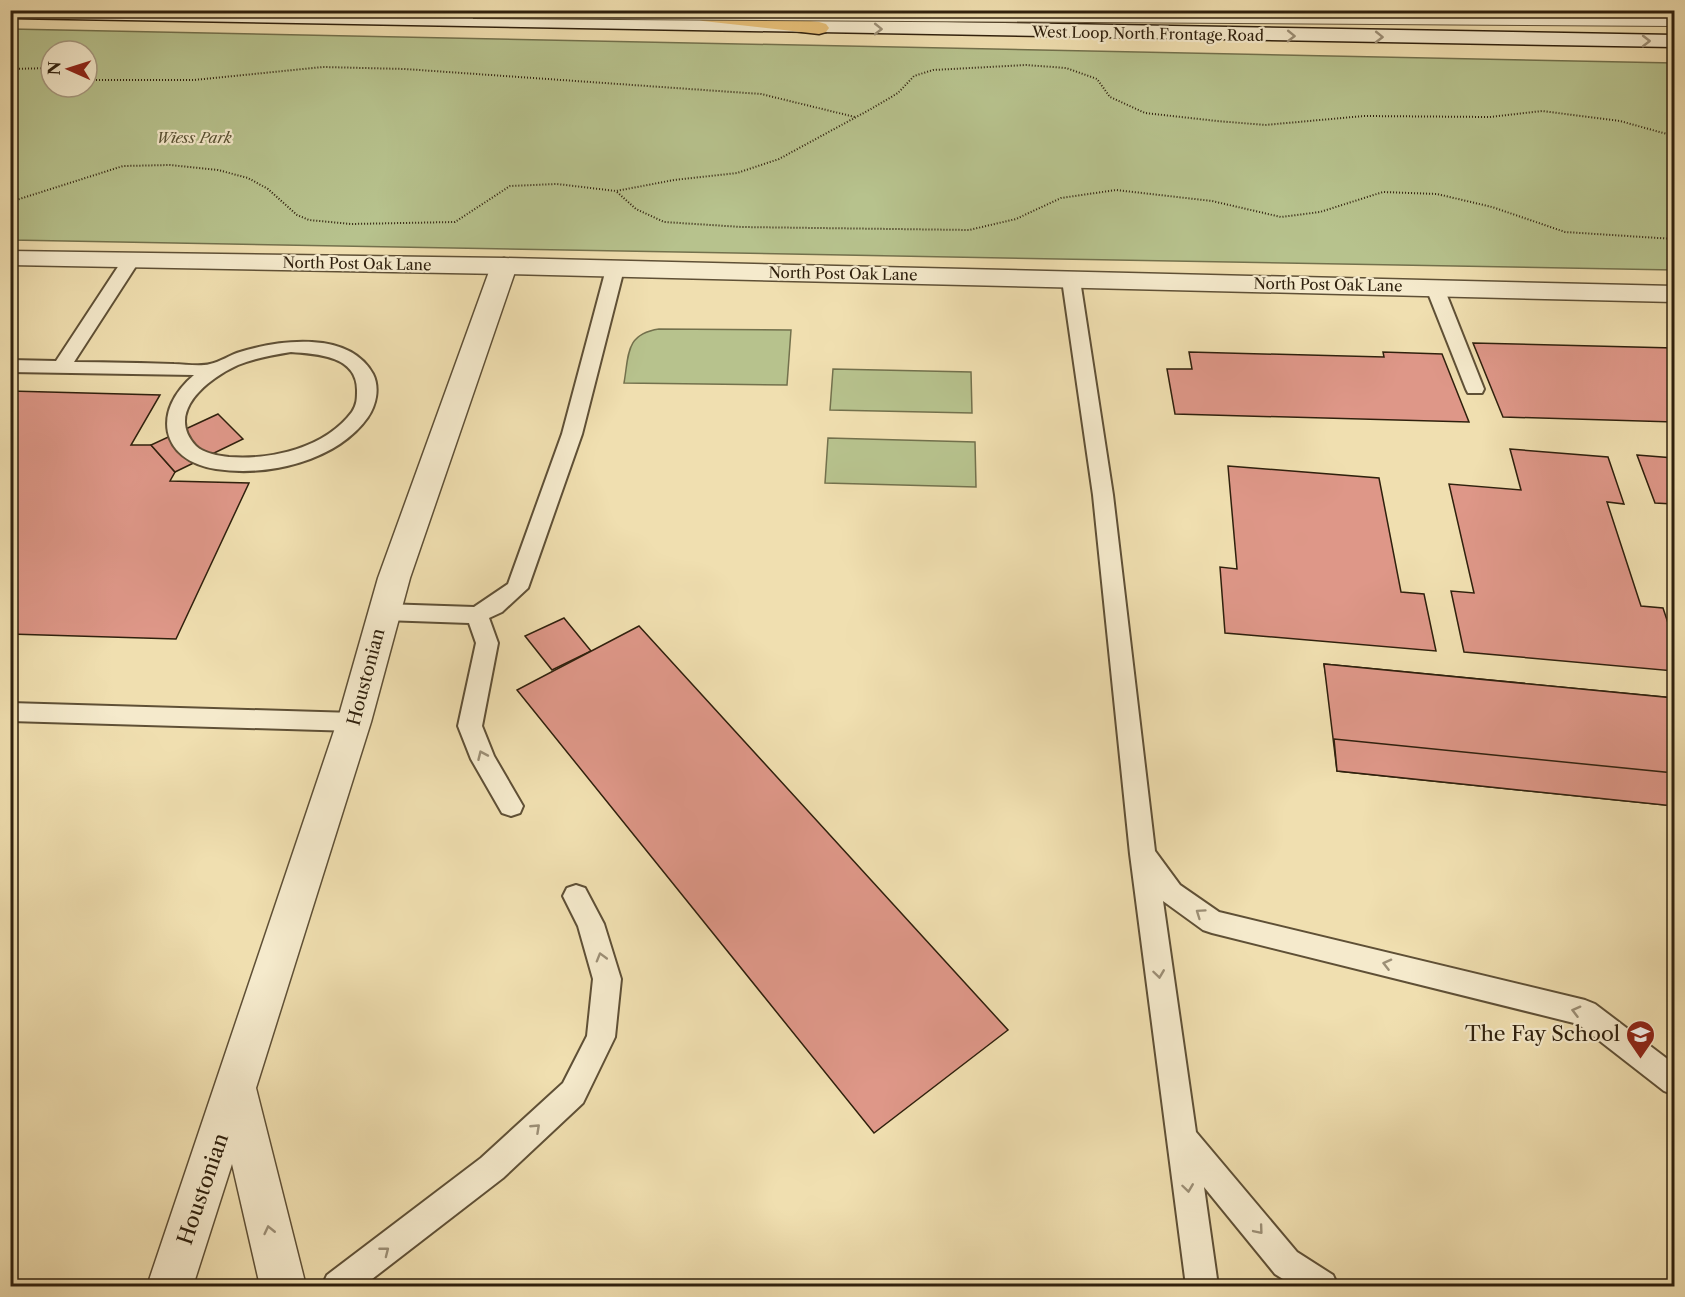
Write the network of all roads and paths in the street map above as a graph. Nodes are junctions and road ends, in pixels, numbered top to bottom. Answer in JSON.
{"nodes":[{"id":1,"x":473,"y":10,"type":"edge"},
{"id":2,"x":669,"y":10,"type":"edge"},
{"id":3,"x":1644,"y":10,"type":"edge"},
{"id":4,"x":10,"y":12,"type":"edge"},
{"id":5,"x":1674,"y":18,"type":"edge"},
{"id":6,"x":819,"y":28,"type":"junction"},
{"id":7,"x":1545,"y":40,"type":"junction"},
{"id":8,"x":1674,"y":41,"type":"edge"},
{"id":9,"x":39,"y":68,"type":"edge"},
{"id":10,"x":10,"y":69,"type":"edge"},
{"id":11,"x":99,"y":80,"type":"edge"},
{"id":12,"x":855,"y":117,"type":"junction"},
{"id":13,"x":1674,"y":135,"type":"edge"},
{"id":14,"x":616,"y":191,"type":"junction"},
{"id":15,"x":10,"y":202,"type":"edge"},
{"id":16,"x":1674,"y":239,"type":"edge"},
{"id":17,"x":10,"y":258,"type":"edge"},
{"id":18,"x":131,"y":260,"type":"junction"},
{"id":19,"x":504,"y":266,"type":"junction"},
{"id":20,"x":615,"y":269,"type":"junction"},
{"id":21,"x":1071,"y":280,"type":"junction"},
{"id":22,"x":1435,"y":288,"type":"junction"},
{"id":23,"x":1674,"y":294,"type":"edge"},
{"id":24,"x":10,"y":366,"type":"edge"},
{"id":25,"x":61,"y":367,"type":"junction"},
{"id":26,"x":212,"y":370,"type":"junction"},
{"id":27,"x":1476,"y":389,"type":"dead end"},
{"id":28,"x":384,"y":612,"type":"junction"},
{"id":29,"x":477,"y":615,"type":"junction"},
{"id":30,"x":10,"y":712,"type":"edge"},
{"id":31,"x":354,"y":722,"type":"junction"},
{"id":32,"x":511,"y":806,"type":"dead end"},
{"id":33,"x":1143,"y":854,"type":"junction"},
{"id":34,"x":576,"y":896,"type":"dead end"},
{"id":35,"x":1674,"y":1081,"type":"edge"},
{"id":36,"x":236,"y":1090,"type":"junction"},
{"id":37,"x":1181,"y":1137,"type":"junction"},
{"id":38,"x":170,"y":1287,"type":"edge"},
{"id":39,"x":283,"y":1287,"type":"edge"},
{"id":40,"x":338,"y":1287,"type":"edge"},
{"id":41,"x":1202,"y":1287,"type":"edge"},
{"id":42,"x":1322,"y":1287,"type":"edge"}],
"edges":[{"from":1,"to":5,"type":"lane","bridge":true},
{"from":2,"to":6,"type":"highway"},
{"from":3,"to":7,"type":"street"},
{"from":4,"to":6,"type":"street","name":"West Loop North Frontage Road"},
{"from":6,"to":7,"type":"street","name":"West Loop North Frontage Road","one_way":true},
{"from":7,"to":8,"type":"street","name":"West Loop North Frontage Road","one_way":true},
{"from":9,"to":10,"type":"path"},
{"from":11,"to":12,"type":"path"},
{"from":12,"to":13,"type":"path"},
{"from":12,"to":14,"type":"path"},
{"from":14,"to":15,"type":"path"},
{"from":14,"to":16,"type":"path"},
{"from":17,"to":18,"type":"street","name":"North Post Oak Lane"},
{"from":18,"to":19,"type":"street","name":"North Post Oak Lane"},
{"from":18,"to":25,"type":"lane"},
{"from":19,"to":20,"type":"street","name":"North Post Oak Lane"},
{"from":19,"to":28,"type":"street","name":"Houstonian"},
{"from":20,"to":21,"type":"street","name":"North Post Oak Lane"},
{"from":20,"to":29,"type":"lane"},
{"from":21,"to":22,"type":"street","name":"North Post Oak Lane"},
{"from":21,"to":33,"type":"lane"},
{"from":22,"to":23,"type":"street","name":"North Post Oak Lane"},
{"from":22,"to":27,"type":"lane"},
{"from":24,"to":25,"type":"lane"},
{"from":25,"to":26,"type":"lane"},
{"from":26,"to":26,"type":"lane"},
{"from":28,"to":29,"type":"lane"},
{"from":28,"to":31,"type":"street","name":"Houstonian"},
{"from":32,"to":29,"type":"lane","one_way":true},
{"from":30,"to":31,"type":"lane"},
{"from":31,"to":36,"type":"street","name":"Houstonian"},
{"from":35,"to":33,"type":"lane","one_way":true},
{"from":33,"to":37,"type":"lane","one_way":true},
{"from":40,"to":34,"type":"lane","one_way":true},
{"from":36,"to":38,"type":"street","name":"Houstonian"},
{"from":39,"to":36,"type":"street","name":"Houstonian","one_way":true},
{"from":37,"to":41,"type":"lane","one_way":true},
{"from":37,"to":42,"type":"lane","one_way":true}]}
